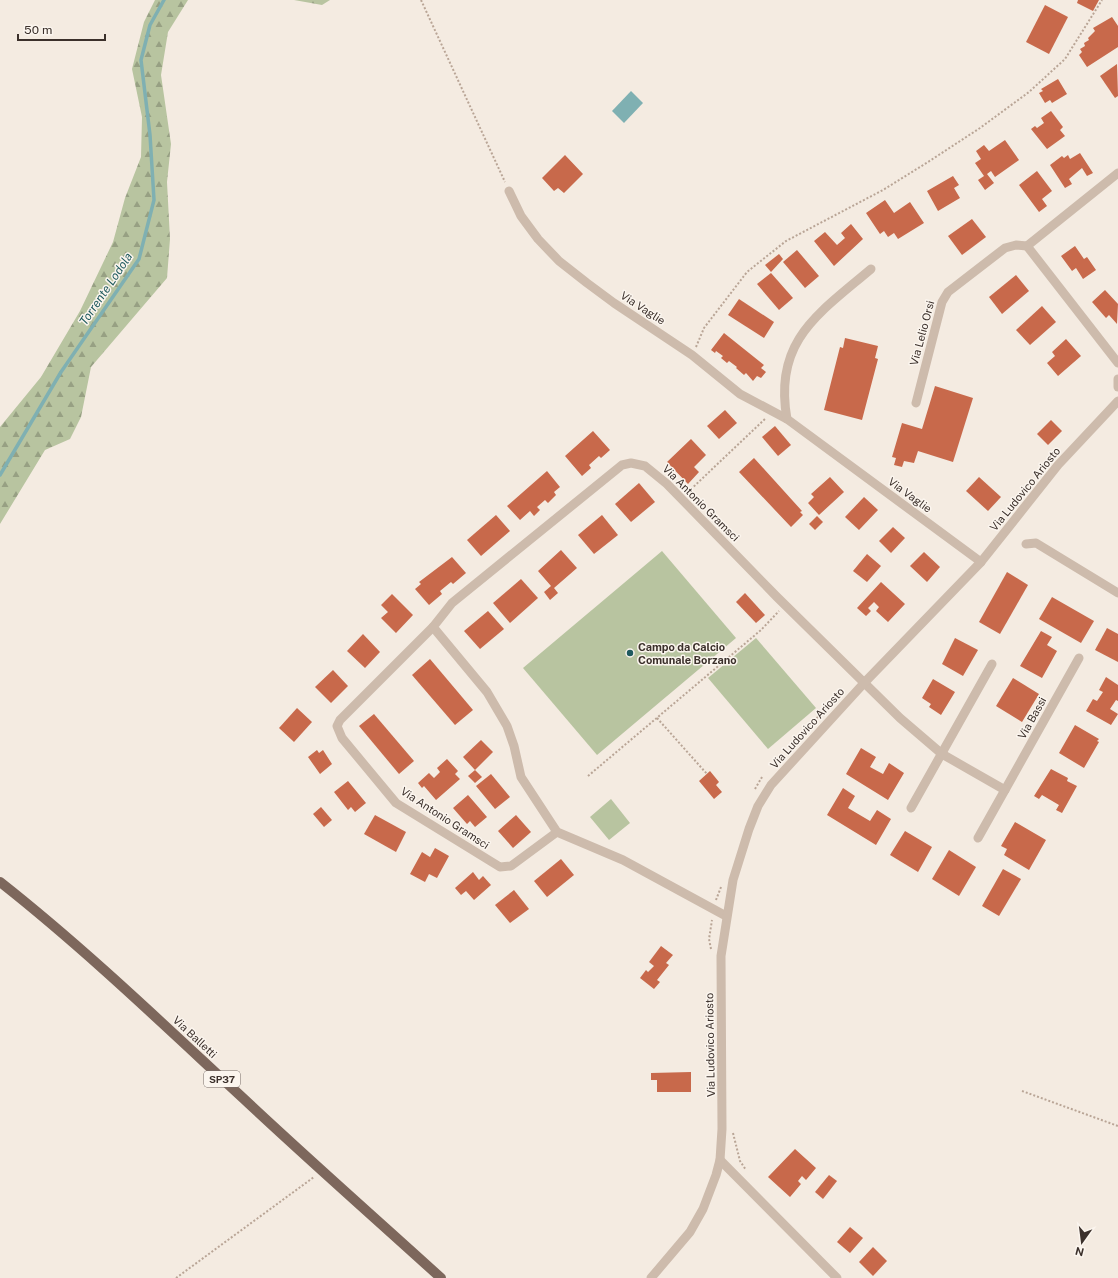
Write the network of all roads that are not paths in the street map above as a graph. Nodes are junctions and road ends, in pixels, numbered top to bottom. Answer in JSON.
{"nodes":[{"id":1,"x":1118,"y":173,"type":"edge"},
{"id":2,"x":509,"y":191,"type":"road end"},
{"id":3,"x":1027,"y":246,"type":"junction"},
{"id":4,"x":871,"y":269,"type":"dead end"},
{"id":5,"x":1118,"y":363,"type":"edge"},
{"id":6,"x":1118,"y":379,"type":"edge"},
{"id":7,"x":1118,"y":387,"type":"edge"},
{"id":8,"x":1118,"y":402,"type":"edge"},
{"id":9,"x":916,"y":403,"type":"dead end"},
{"id":10,"x":786,"y":419,"type":"junction"},
{"id":11,"x":1026,"y":544,"type":"dead end"},
{"id":12,"x":981,"y":562,"type":"junction"},
{"id":13,"x":1118,"y":593,"type":"edge"},
{"id":14,"x":433,"y":627,"type":"junction"},
{"id":15,"x":1079,"y":658,"type":"dead end"},
{"id":16,"x":992,"y":664,"type":"dead end"},
{"id":17,"x":865,"y":682,"type":"junction"},
{"id":18,"x":942,"y":754,"type":"junction"},
{"id":19,"x":1005,"y":790,"type":"junction"},
{"id":20,"x":911,"y":808,"type":"dead end"},
{"id":21,"x":557,"y":832,"type":"junction"},
{"id":22,"x":978,"y":838,"type":"dead end"},
{"id":23,"x":0,"y":882,"type":"edge"},
{"id":24,"x":726,"y":916,"type":"junction"},
{"id":25,"x":720,"y":1160,"type":"junction"},
{"id":26,"x":441,"y":1278,"type":"edge"},
{"id":27,"x":651,"y":1278,"type":"edge"},
{"id":28,"x":837,"y":1278,"type":"edge"}],
"edges":[{"from":1,"to":3,"type":"street"},
{"from":2,"to":10,"type":"street","name":"Via Vaglie"},
{"from":3,"to":5,"type":"street"},
{"from":3,"to":9,"type":"street","name":"Via Lelio Orsi"},
{"from":4,"to":10,"type":"street"},
{"from":6,"to":7,"type":"street"},
{"from":8,"to":12,"type":"street","name":"Via Ludovico Ariosto"},
{"from":10,"to":12,"type":"street","name":"Via Vaglie"},
{"from":11,"to":13,"type":"street"},
{"from":12,"to":17,"type":"street","name":"Via Ludovico Ariosto"},
{"from":14,"to":17,"type":"street","name":"Via Antonio Gramsci"},
{"from":14,"to":21,"type":"street"},
{"from":14,"to":21,"type":"street","name":"Via Antonio Gramsci"},
{"from":15,"to":19,"type":"street","name":"Via Bassi"},
{"from":16,"to":18,"type":"street"},
{"from":17,"to":18,"type":"street"},
{"from":17,"to":24,"type":"street","name":"Via Ludovico Ariosto"},
{"from":18,"to":19,"type":"street"},
{"from":18,"to":20,"type":"street"},
{"from":19,"to":22,"type":"street","name":"Via Bassi"},
{"from":21,"to":24,"type":"street"},
{"from":23,"to":26,"type":"main road","name":"Via Balletti","number":"SP37"},
{"from":24,"to":25,"type":"street","name":"Via Ludovico Ariosto"},
{"from":25,"to":27,"type":"street","name":"Via Ludovico Ariosto"},
{"from":25,"to":28,"type":"street"}]}
